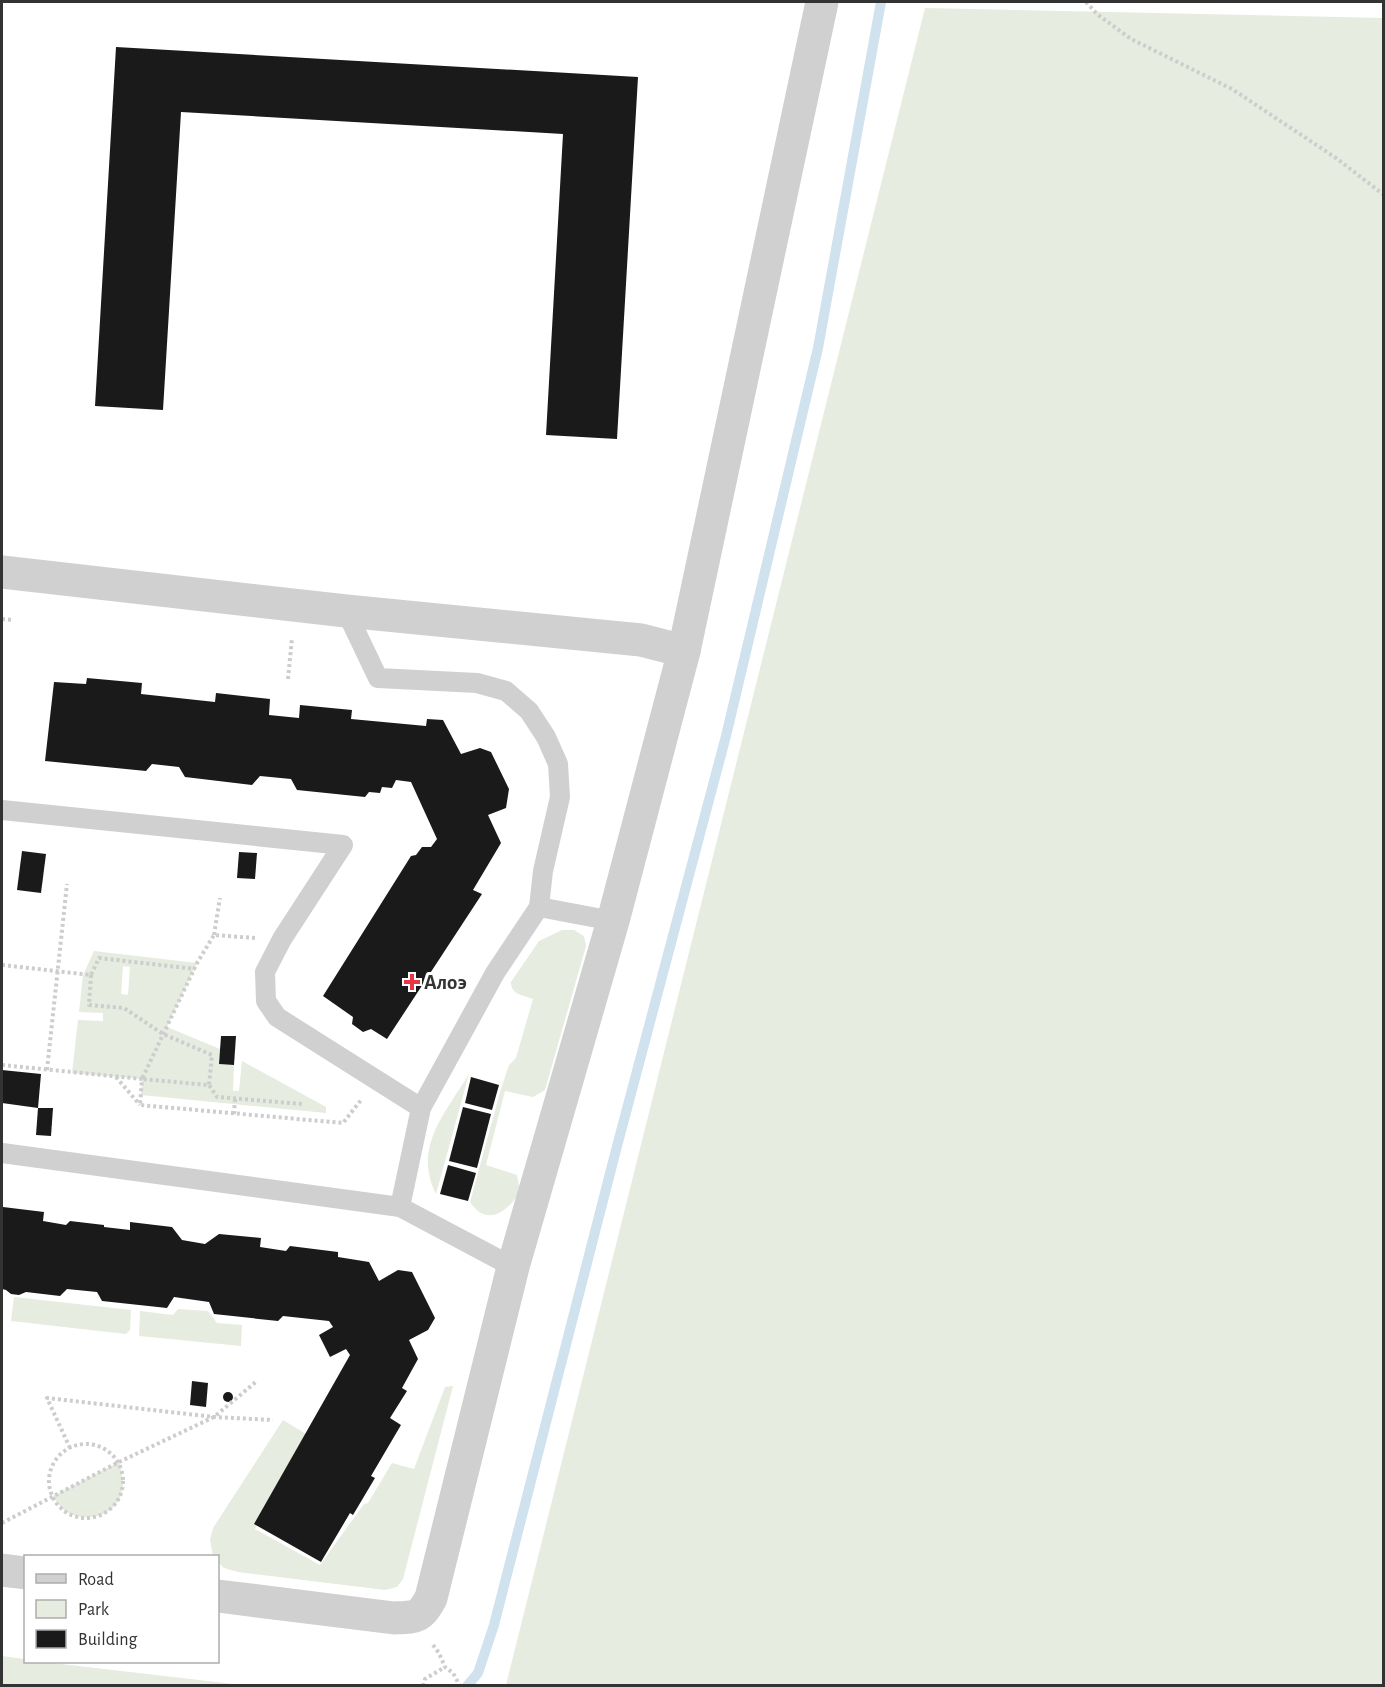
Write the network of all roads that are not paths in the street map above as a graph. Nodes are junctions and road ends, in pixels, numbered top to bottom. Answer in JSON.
{"nodes":[{"id":1,"x":822,"y":2,"type":"edge"},
{"id":2,"x":2,"y":576,"type":"edge"},
{"id":3,"x":346,"y":611,"type":"junction"},
{"id":4,"x":684,"y":651,"type":"junction"},
{"id":5,"x":2,"y":810,"type":"edge"},
{"id":6,"x":539,"y":907,"type":"junction"},
{"id":7,"x":613,"y":921,"type":"junction"},
{"id":8,"x":421,"y":1108,"type":"junction"},
{"id":9,"x":2,"y":1153,"type":"edge"},
{"id":10,"x":400,"y":1207,"type":"junction"},
{"id":11,"x":513,"y":1267,"type":"junction"},
{"id":12,"x":2,"y":1570,"type":"edge"},
{"id":13,"x":24,"y":1573,"type":"edge"},
{"id":14,"x":219,"y":1596,"type":"edge"}],
"edges":[{"from":1,"to":4,"type":"street"},
{"from":2,"to":3,"type":"street"},
{"from":3,"to":4,"type":"street"},
{"from":3,"to":6,"type":"lane"},
{"from":4,"to":7,"type":"street"},
{"from":5,"to":8,"type":"lane"},
{"from":6,"to":7,"type":"lane"},
{"from":6,"to":8,"type":"lane"},
{"from":7,"to":11,"type":"street"},
{"from":8,"to":10,"type":"lane"},
{"from":9,"to":10,"type":"lane"},
{"from":10,"to":11,"type":"lane"},
{"from":11,"to":14,"type":"street"},
{"from":12,"to":13,"type":"street"}]}
